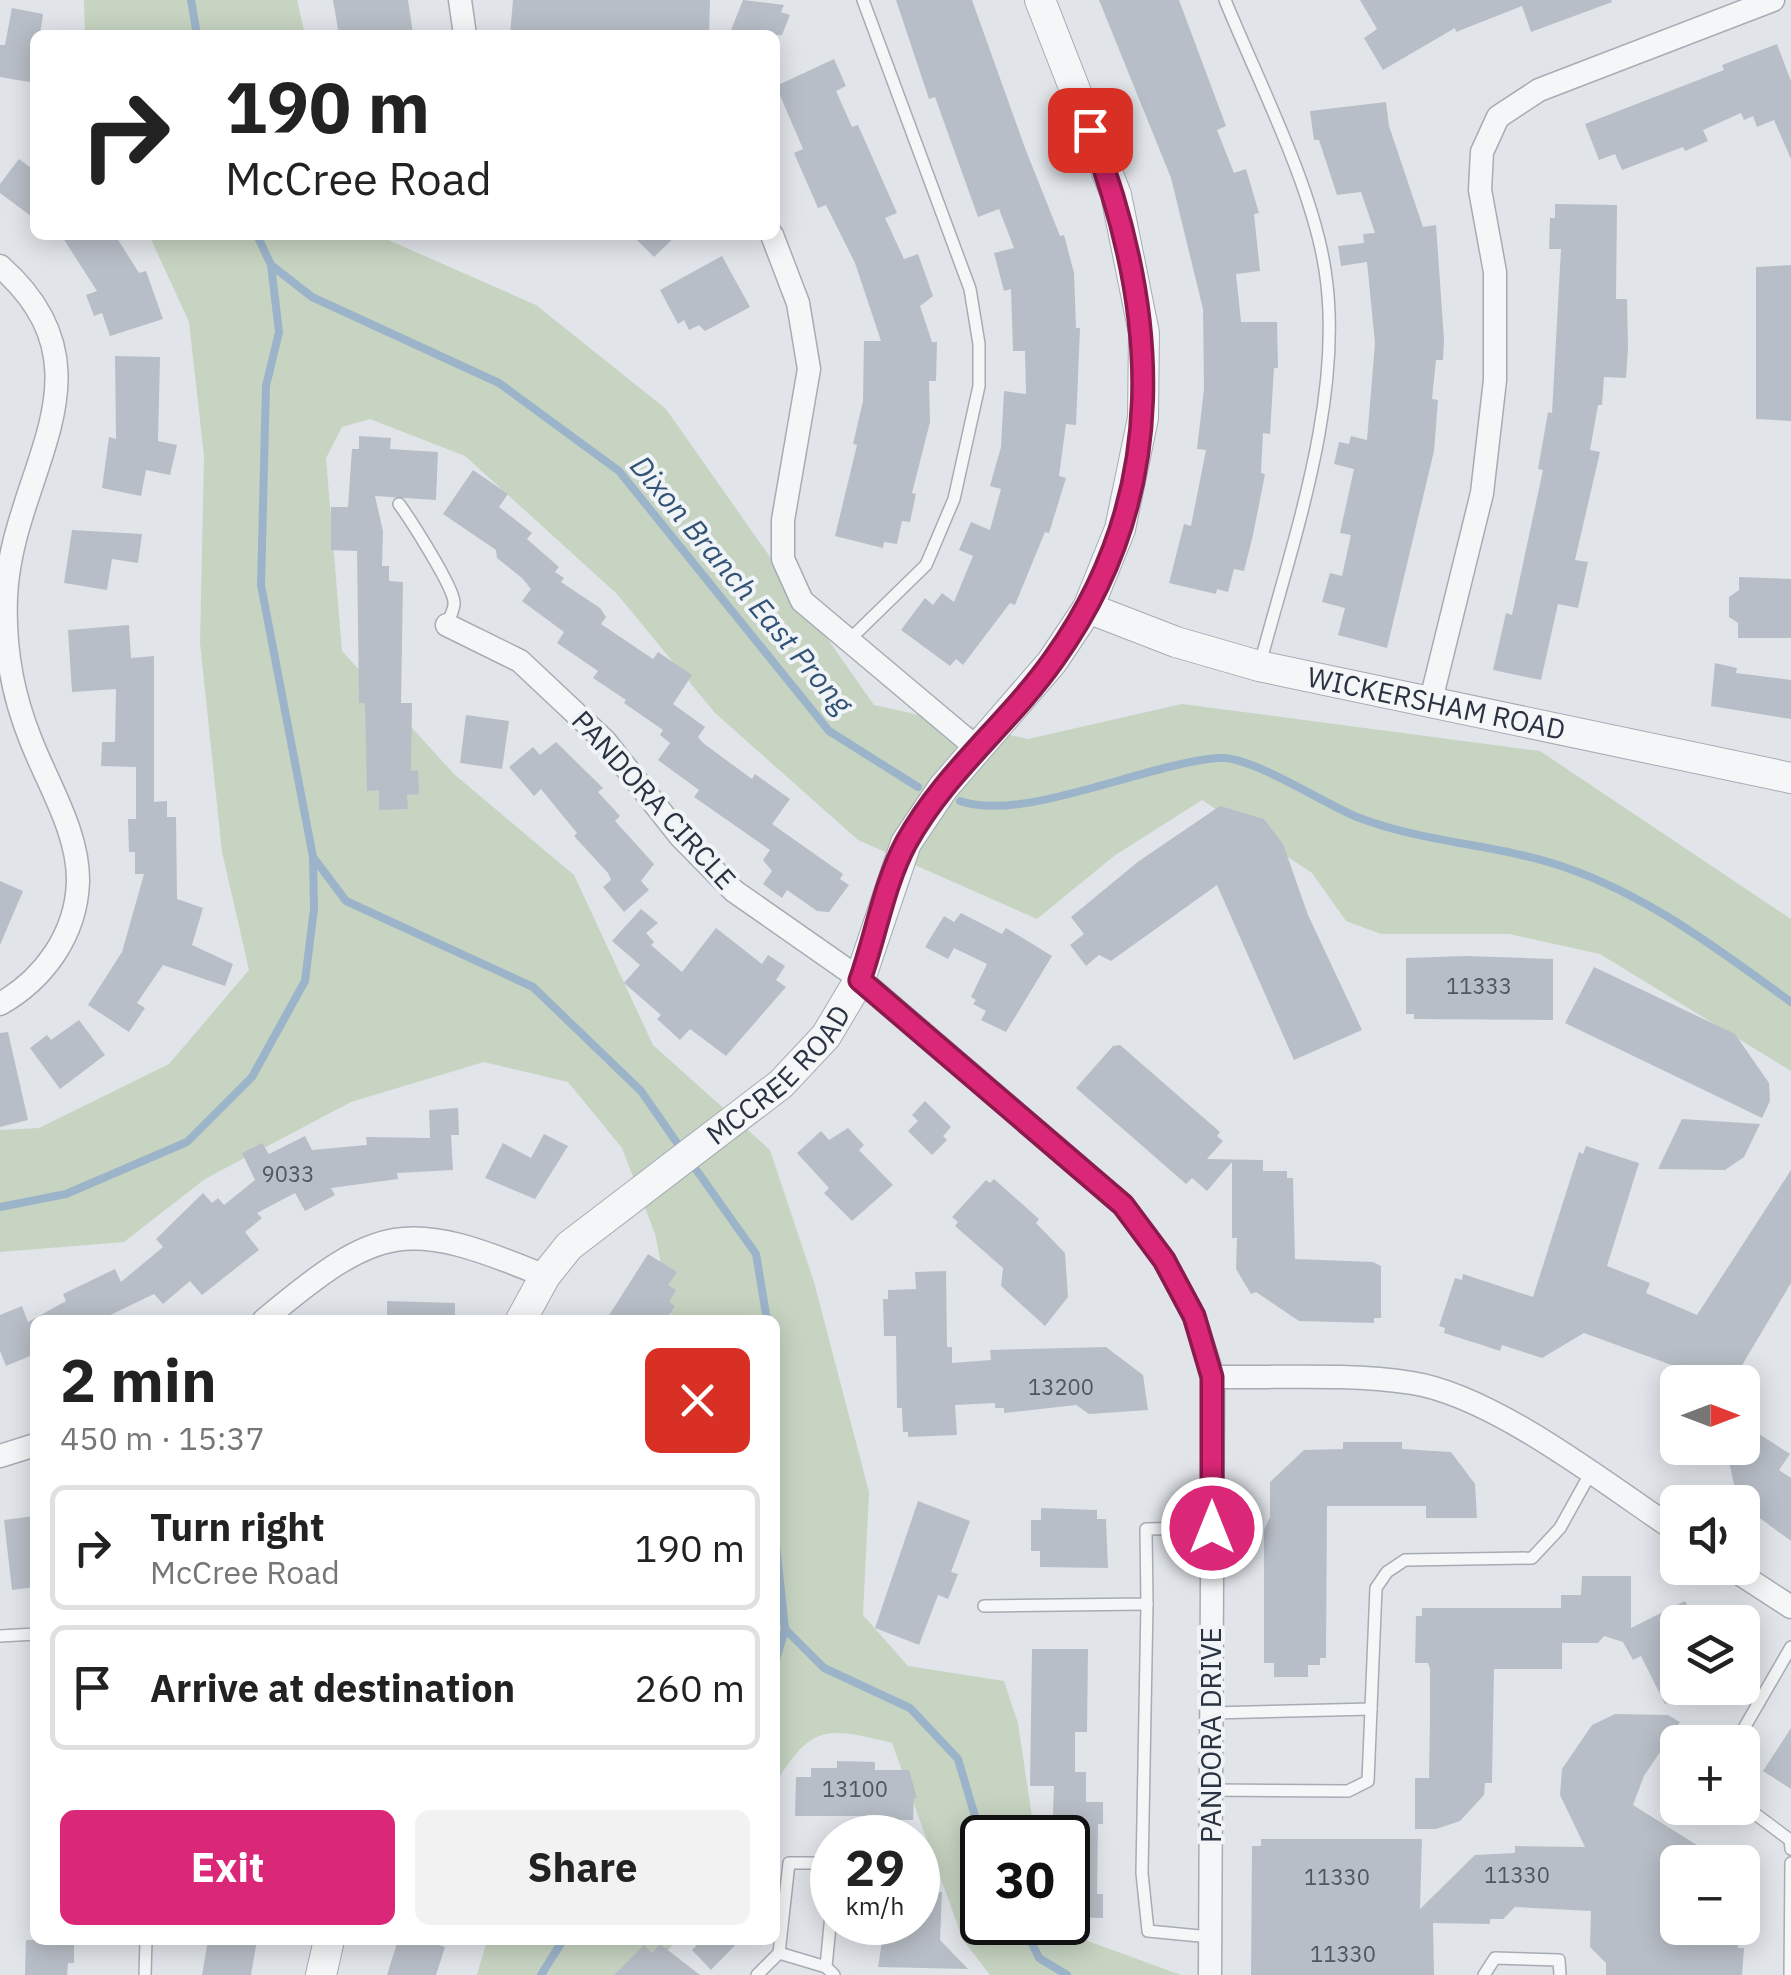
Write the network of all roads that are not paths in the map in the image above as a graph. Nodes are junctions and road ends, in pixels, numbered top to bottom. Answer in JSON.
{"nodes":[{"id":1,"x":460,"y":0,"type":"edge"},
{"id":2,"x":863,"y":0,"type":"edge"},
{"id":3,"x":1040,"y":0,"type":"edge"},
{"id":4,"x":1224,"y":0,"type":"edge"},
{"id":5,"x":1772,"y":0,"type":"edge"},
{"id":6,"x":464,"y":30,"type":"edge"},
{"id":7,"x":774,"y":240,"type":"edge"},
{"id":8,"x":0,"y":266,"type":"edge"},
{"id":9,"x":399,"y":504,"type":"dead end"},
{"id":10,"x":1088,"y":608,"type":"junction"},
{"id":11,"x":446,"y":625,"type":"joint"},
{"id":12,"x":847,"y":642,"type":"junction"},
{"id":13,"x":1259,"y":666,"type":"junction"},
{"id":14,"x":1430,"y":704,"type":"junction"},
{"id":15,"x":978,"y":749,"type":"junction"},
{"id":16,"x":1791,"y":778,"type":"edge"},
{"id":17,"x":860,"y":980,"type":"junction"},
{"id":18,"x":0,"y":1004,"type":"edge"},
{"id":19,"x":545,"y":1276,"type":"junction"},
{"id":20,"x":270,"y":1315,"type":"edge"},
{"id":21,"x":524,"y":1315,"type":"edge"},
{"id":22,"x":1212,"y":1377,"type":"junction"},
{"id":23,"x":30,"y":1446,"type":"edge"},
{"id":24,"x":0,"y":1456,"type":"edge"},
{"id":25,"x":1590,"y":1474,"type":"junction"},
{"id":26,"x":1660,"y":1520,"type":"edge"},
{"id":27,"x":1212,"y":1528,"type":"junction"},
{"id":28,"x":1756,"y":1585,"type":"edge"},
{"id":29,"x":1147,"y":1604,"type":"junction"},
{"id":30,"x":984,"y":1606,"type":"dead end"},
{"id":31,"x":1791,"y":1608,"type":"edge"},
{"id":32,"x":30,"y":1634,"type":"edge"},
{"id":33,"x":0,"y":1636,"type":"edge"},
{"id":34,"x":1791,"y":1647,"type":"edge"},
{"id":35,"x":1371,"y":1709,"type":"junction"},
{"id":36,"x":1211,"y":1714,"type":"junction"},
{"id":37,"x":1745,"y":1725,"type":"edge"},
{"id":38,"x":1211,"y":1790,"type":"junction"},
{"id":39,"x":1760,"y":1818,"type":"edge"},
{"id":40,"x":1791,"y":1848,"type":"edge"},
{"id":41,"x":1791,"y":1862,"type":"edge"},
{"id":42,"x":810,"y":1863,"type":"edge"},
{"id":43,"x":1210,"y":1937,"type":"junction"},
{"id":44,"x":146,"y":1945,"type":"edge"},
{"id":45,"x":327,"y":1945,"type":"edge"},
{"id":46,"x":780,"y":1945,"type":"edge"},
{"id":47,"x":780,"y":1945,"type":"edge"},
{"id":48,"x":831,"y":1945,"type":"edge"},
{"id":49,"x":779,"y":1954,"type":"junction"},
{"id":50,"x":830,"y":1971,"type":"edge"},
{"id":51,"x":145,"y":1975,"type":"edge"},
{"id":52,"x":321,"y":1975,"type":"edge"},
{"id":53,"x":757,"y":1975,"type":"edge"},
{"id":54,"x":1210,"y":1975,"type":"edge"},
{"id":55,"x":1484,"y":1975,"type":"edge"},
{"id":56,"x":1560,"y":1975,"type":"edge"},
{"id":57,"x":1790,"y":1975,"type":"edge"}],
"edges":[{"from":1,"to":6,"type":"street"},
{"from":2,"to":12,"type":"lane"},
{"from":3,"to":10,"type":"street","name":"MCCREE ROAD"},
{"from":4,"to":13,"type":"lane"},
{"from":5,"to":14,"type":"street"},
{"from":7,"to":12,"type":"street"},
{"from":8,"to":18,"type":"street"},
{"from":9,"to":11,"type":"lane"},
{"from":10,"to":13,"type":"street","name":"WICKERSHAM ROAD"},
{"from":10,"to":15,"type":"street","name":"MCCREE ROAD"},
{"from":11,"to":17,"type":"street","name":"PANDORA CIRCLE"},
{"from":12,"to":15,"type":"street"},
{"from":13,"to":14,"type":"street","name":"WICKERSHAM ROAD"},
{"from":14,"to":16,"type":"street","name":"WICKERSHAM ROAD"},
{"from":15,"to":17,"type":"street","name":"MCCREE ROAD"},
{"from":17,"to":19,"type":"street","name":"MCCREE ROAD"},
{"from":17,"to":22,"type":"street","name":"PANDORA DRIVE"},
{"from":19,"to":20,"type":"street"},
{"from":19,"to":21,"type":"street","name":"MCCREE ROAD"},
{"from":22,"to":25,"type":"street"},
{"from":22,"to":27,"type":"street","name":"PANDORA DRIVE"},
{"from":23,"to":24,"type":"street"},
{"from":25,"to":26,"type":"street"},
{"from":25,"to":35,"type":"lane"},
{"from":27,"to":29,"type":"lane"},
{"from":27,"to":36,"type":"street","name":"PANDORA DRIVE"},
{"from":28,"to":31,"type":"street"},
{"from":29,"to":30,"type":"lane"},
{"from":29,"to":43,"type":"lane"},
{"from":32,"to":33,"type":"lane"},
{"from":34,"to":37,"type":"lane"},
{"from":35,"to":36,"type":"lane"},
{"from":35,"to":38,"type":"lane"},
{"from":36,"to":38,"type":"street","name":"PANDORA DRIVE"},
{"from":38,"to":43,"type":"street","name":"PANDORA DRIVE"},
{"from":39,"to":40,"type":"lane"},
{"from":41,"to":57,"type":"lane"},
{"from":42,"to":46,"type":"lane"},
{"from":43,"to":54,"type":"street","name":"PANDORA DRIVE"},
{"from":44,"to":51,"type":"lane"},
{"from":45,"to":52,"type":"street"},
{"from":47,"to":49,"type":"lane"},
{"from":48,"to":50,"type":"lane"},
{"from":49,"to":50,"type":"lane"},
{"from":49,"to":53,"type":"lane"},
{"from":55,"to":56,"type":"lane"}]}
